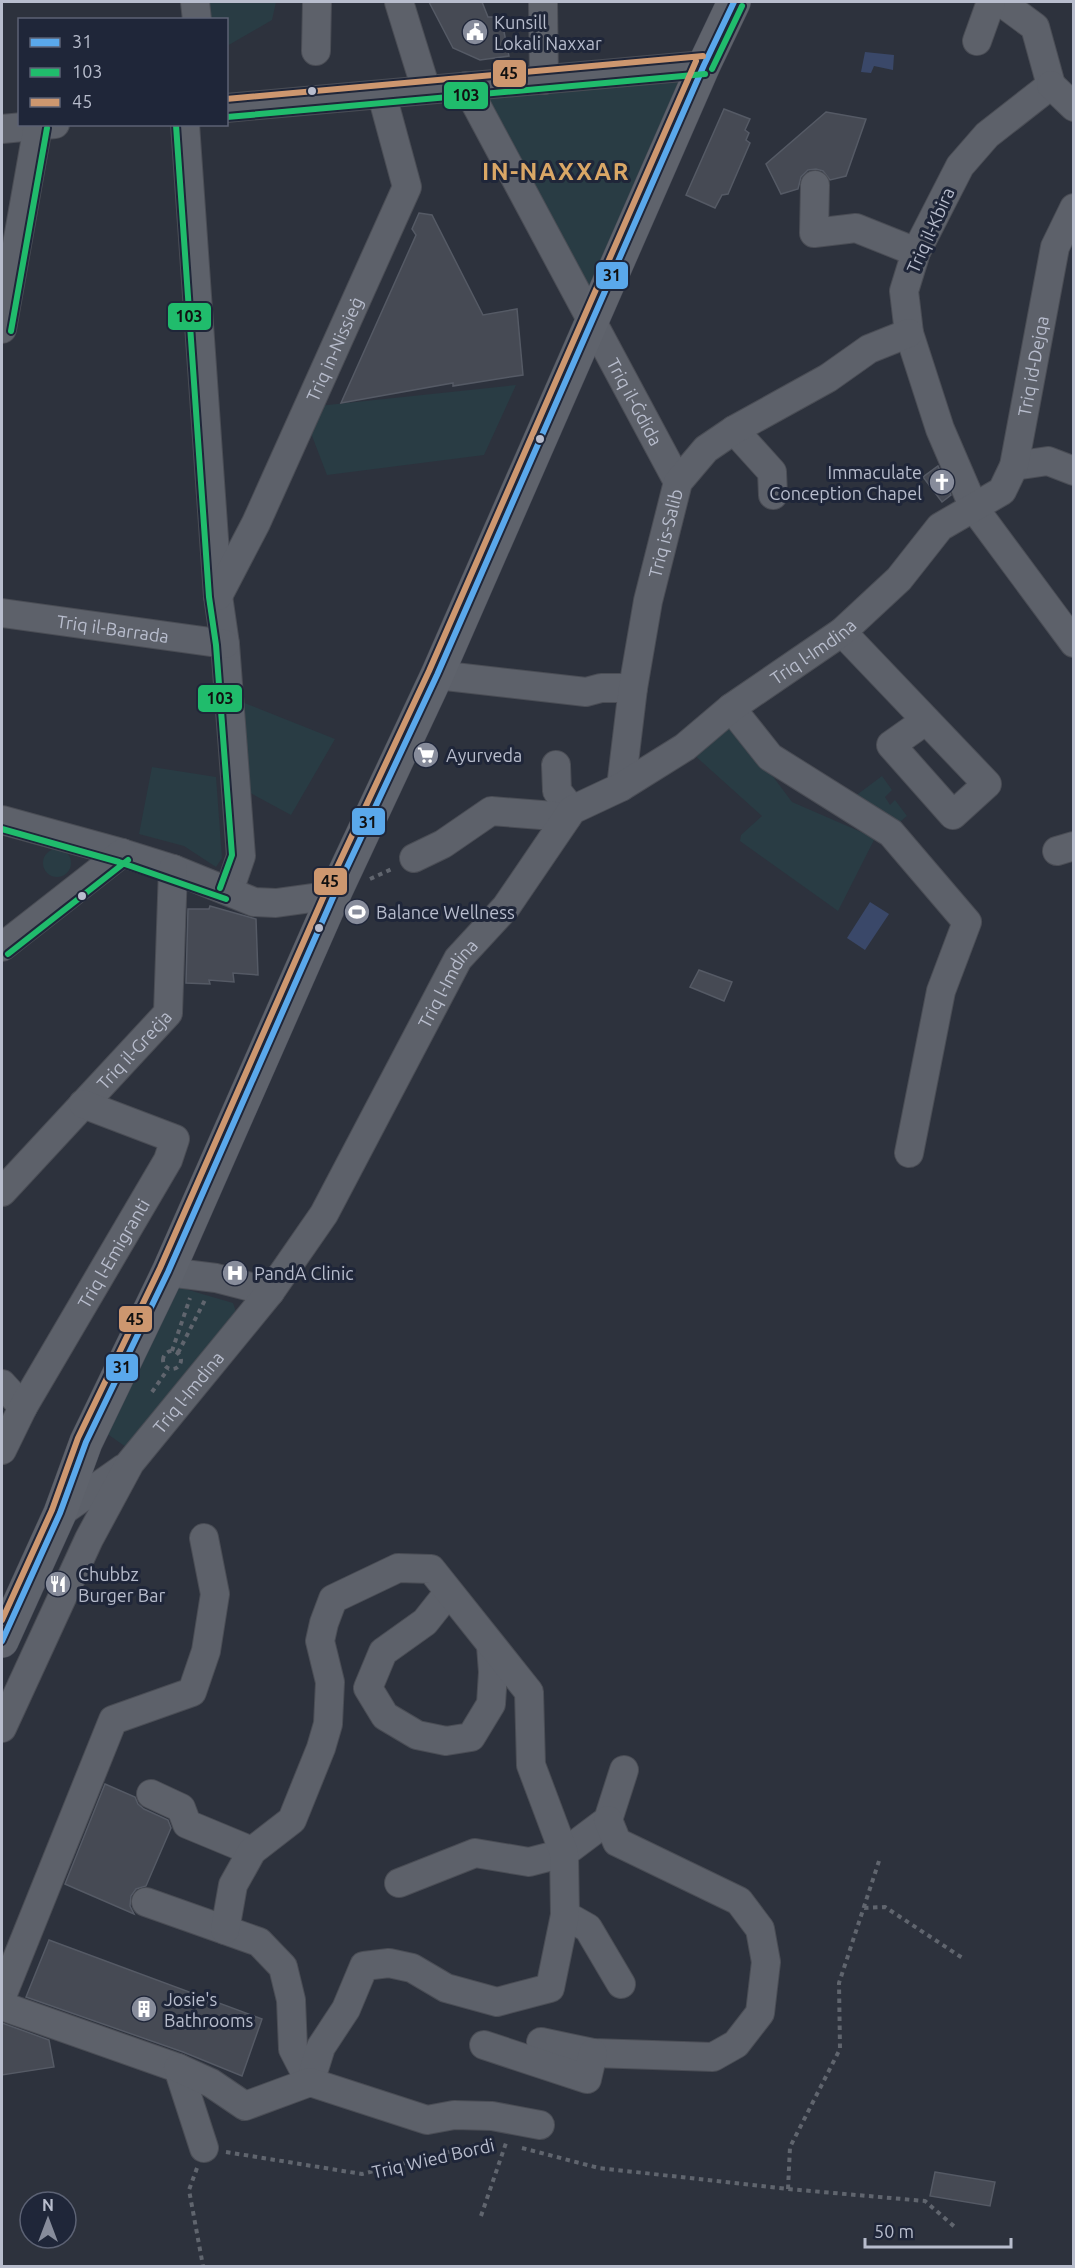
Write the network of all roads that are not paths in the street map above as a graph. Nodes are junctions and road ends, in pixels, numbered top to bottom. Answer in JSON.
{"nodes":[{"id":1,"x":195,"y":2,"type":"edge"},
{"id":2,"x":317,"y":2,"type":"edge"},
{"id":3,"x":399,"y":2,"type":"edge"},
{"id":4,"x":543,"y":2,"type":"edge"},
{"id":5,"x":734,"y":2,"type":"edge"},
{"id":6,"x":991,"y":2,"type":"edge"},
{"id":7,"x":1001,"y":2,"type":"edge"},
{"id":8,"x":197,"y":18,"type":"edge"},
{"id":9,"x":978,"y":40,"type":"dead end"},
{"id":10,"x":316,"y":51,"type":"dead end"},
{"id":11,"x":704,"y":65,"type":"junction"},
{"id":12,"x":544,"y":80,"type":"junction"},
{"id":13,"x":1051,"y":85,"type":"junction"},
{"id":14,"x":466,"y":86,"type":"junction"},
{"id":15,"x":426,"y":89,"type":"junction"},
{"id":16,"x":382,"y":94,"type":"junction"},
{"id":17,"x":1074,"y":107,"type":"edge"},
{"id":18,"x":228,"y":108,"type":"edge"},
{"id":19,"x":35,"y":126,"type":"edge"},
{"id":20,"x":46,"y":126,"type":"edge"},
{"id":21,"x":185,"y":126,"type":"edge"},
{"id":22,"x":2,"y":129,"type":"edge"},
{"id":23,"x":815,"y":185,"type":"dead end"},
{"id":24,"x":1074,"y":208,"type":"edge"},
{"id":25,"x":916,"y":252,"type":"junction"},
{"id":26,"x":593,"y":322,"type":"junction"},
{"id":27,"x":2,"y":329,"type":"edge"},
{"id":28,"x":909,"y":333,"type":"junction"},
{"id":29,"x":734,"y":430,"type":"junction"},
{"id":30,"x":1014,"y":466,"type":"junction"},
{"id":31,"x":1074,"y":471,"type":"edge"},
{"id":32,"x":678,"y":482,"type":"junction"},
{"id":33,"x":773,"y":495,"type":"dead end"},
{"id":34,"x":974,"y":508,"type":"junction"},
{"id":35,"x":218,"y":596,"type":"junction"},
{"id":36,"x":2,"y":613,"type":"edge"},
{"id":37,"x":842,"y":632,"type":"junction"},
{"id":38,"x":1074,"y":643,"type":"edge"},
{"id":39,"x":225,"y":644,"type":"junction"},
{"id":40,"x":437,"y":675,"type":"junction"},
{"id":41,"x":633,"y":688,"type":"junction"},
{"id":42,"x":731,"y":708,"type":"junction"},
{"id":43,"x":925,"y":721,"type":"dead end"},
{"id":44,"x":556,"y":765,"type":"dead end"},
{"id":45,"x":621,"y":787,"type":"junction"},
{"id":46,"x":569,"y":814,"type":"junction"},
{"id":47,"x":2,"y":820,"type":"edge"},
{"id":48,"x":122,"y":853,"type":"junction"},
{"id":49,"x":414,"y":858,"type":"road end"},
{"id":50,"x":172,"y":869,"type":"junction"},
{"id":51,"x":229,"y":891,"type":"junction"},
{"id":52,"x":334,"y":895,"type":"junction"},
{"id":53,"x":2,"y":947,"type":"edge"},
{"id":54,"x":83,"y":1104,"type":"junction"},
{"id":55,"x":909,"y":1153,"type":"dead end"},
{"id":56,"x":2,"y":1192,"type":"edge"},
{"id":57,"x":180,"y":1283,"type":"junction"},
{"id":58,"x":270,"y":1292,"type":"junction"},
{"id":59,"x":2,"y":1384,"type":"edge"},
{"id":60,"x":23,"y":1407,"type":"junction"},
{"id":61,"x":86,"y":1442,"type":"junction"},
{"id":62,"x":2,"y":1450,"type":"edge"},
{"id":63,"x":130,"y":1463,"type":"junction"},
{"id":64,"x":60,"y":1513,"type":"junction"},
{"id":65,"x":204,"y":1538,"type":"dead end"},
{"id":66,"x":448,"y":1593,"type":"junction"},
{"id":67,"x":2,"y":1641,"type":"edge"},
{"id":68,"x":491,"y":1646,"type":"junction"},
{"id":69,"x":2,"y":1728,"type":"edge"},
{"id":70,"x":624,"y":1770,"type":"dead end"},
{"id":71,"x":151,"y":1794,"type":"dead end"},
{"id":72,"x":608,"y":1820,"type":"junction"},
{"id":73,"x":252,"y":1851,"type":"junction"},
{"id":74,"x":564,"y":1853,"type":"junction"},
{"id":75,"x":399,"y":1883,"type":"dead end"},
{"id":76,"x":146,"y":1902,"type":"dead end"},
{"id":77,"x":565,"y":1915,"type":"junction"},
{"id":78,"x":225,"y":1930,"type":"junction"},
{"id":79,"x":621,"y":1984,"type":"dead end"},
{"id":80,"x":2,"y":1996,"type":"edge"},
{"id":81,"x":2,"y":2007,"type":"edge"},
{"id":82,"x":541,"y":2042,"type":"dead end"},
{"id":83,"x":484,"y":2045,"type":"dead end"},
{"id":84,"x":593,"y":2053,"type":"junction"},
{"id":85,"x":178,"y":2068,"type":"junction"},
{"id":86,"x":310,"y":2082,"type":"junction"},
{"id":87,"x":540,"y":2125,"type":"dead end"},
{"id":88,"x":204,"y":2148,"type":"road end"}],
"edges":[{"from":1,"to":8,"type":"street"},
{"from":2,"to":10,"type":"street"},
{"from":3,"to":15,"type":"street"},
{"from":4,"to":12,"type":"street"},
{"from":5,"to":11,"type":"main road"},
{"from":6,"to":9,"type":"street"},
{"from":7,"to":13,"type":"street"},
{"from":11,"to":12,"type":"street"},
{"from":11,"to":26,"type":"main road"},
{"from":12,"to":14,"type":"street"},
{"from":13,"to":17,"type":"street"},
{"from":13,"to":25,"type":"street","name":"Triq il-Kbira"},
{"from":14,"to":15,"type":"street"},
{"from":14,"to":26,"type":"street","name":"Triq il-Ġdida"},
{"from":15,"to":16,"type":"street"},
{"from":16,"to":18,"type":"street"},
{"from":16,"to":35,"type":"street","name":"Triq in-Nissieġ"},
{"from":19,"to":22,"type":"street"},
{"from":20,"to":27,"type":"street"},
{"from":21,"to":35,"type":"street"},
{"from":23,"to":25,"type":"street"},
{"from":24,"to":30,"type":"street","name":"Triq id-Dejqa"},
{"from":25,"to":28,"type":"street","name":"Triq il-Kbira"},
{"from":26,"to":32,"type":"street","name":"Triq il-Ġdida"},
{"from":26,"to":40,"type":"main road"},
{"from":28,"to":29,"type":"street","name":"Triq is-Salib"},
{"from":28,"to":34,"type":"street","name":"Triq il-Kbira"},
{"from":29,"to":32,"type":"street","name":"Triq is-Salib"},
{"from":29,"to":33,"type":"street"},
{"from":30,"to":31,"type":"street"},
{"from":30,"to":34,"type":"street","name":"Triq id-Dejqa"},
{"from":32,"to":41,"type":"street","name":"Triq is-Salib"},
{"from":34,"to":37,"type":"street","name":"Triq l-Imdina"},
{"from":34,"to":38,"type":"street","name":"Triq il-Kbira"},
{"from":35,"to":39,"type":"street"},
{"from":36,"to":39,"type":"street","name":"Triq il-Barrada"},
{"from":37,"to":42,"type":"street","name":"Triq l-Imdina"},
{"from":37,"to":43,"type":"street"},
{"from":39,"to":51,"type":"street"},
{"from":40,"to":41,"type":"street"},
{"from":40,"to":52,"type":"main road"},
{"from":41,"to":45,"type":"street","name":"Triq is-Salib"},
{"from":42,"to":45,"type":"street","name":"Triq l-Imdina"},
{"from":42,"to":55,"type":"street"},
{"from":44,"to":46,"type":"street"},
{"from":45,"to":46,"type":"street","name":"Triq l-Imdina"},
{"from":46,"to":49,"type":"street"},
{"from":46,"to":58,"type":"street","name":"Triq l-Imdina"},
{"from":47,"to":48,"type":"street"},
{"from":48,"to":50,"type":"street"},
{"from":48,"to":53,"type":"street"},
{"from":50,"to":51,"type":"street"},
{"from":50,"to":54,"type":"street","name":"Triq il-Greċja"},
{"from":51,"to":52,"type":"street"},
{"from":52,"to":57,"type":"main road"},
{"from":54,"to":56,"type":"street","name":"Triq il-Greċja"},
{"from":54,"to":60,"type":"street","name":"Triq l-Emigranti"},
{"from":57,"to":58,"type":"street"},
{"from":57,"to":61,"type":"main road"},
{"from":58,"to":63,"type":"street","name":"Triq l-Imdina"},
{"from":59,"to":60,"type":"street"},
{"from":60,"to":62,"type":"street","name":"Triq l-Emigranti"},
{"from":61,"to":63,"type":"street"},
{"from":61,"to":64,"type":"main road"},
{"from":63,"to":64,"type":"street","name":"Triq l-Imdina"},
{"from":63,"to":69,"type":"street","name":"Triq l-Imdina"},
{"from":64,"to":67,"type":"main road"},
{"from":65,"to":80,"type":"street"},
{"from":66,"to":68,"type":"street"},
{"from":66,"to":68,"type":"street"},
{"from":66,"to":73,"type":"street"},
{"from":68,"to":74,"type":"street"},
{"from":70,"to":72,"type":"street"},
{"from":71,"to":73,"type":"street"},
{"from":72,"to":74,"type":"street"},
{"from":72,"to":84,"type":"street"},
{"from":73,"to":78,"type":"street"},
{"from":74,"to":75,"type":"street"},
{"from":74,"to":77,"type":"street"},
{"from":76,"to":78,"type":"street"},
{"from":77,"to":79,"type":"street"},
{"from":77,"to":86,"type":"street"},
{"from":78,"to":86,"type":"street"},
{"from":81,"to":85,"type":"street"},
{"from":82,"to":84,"type":"street"},
{"from":83,"to":84,"type":"street"},
{"from":85,"to":86,"type":"street"},
{"from":85,"to":88,"type":"street"},
{"from":86,"to":87,"type":"street"}]}
